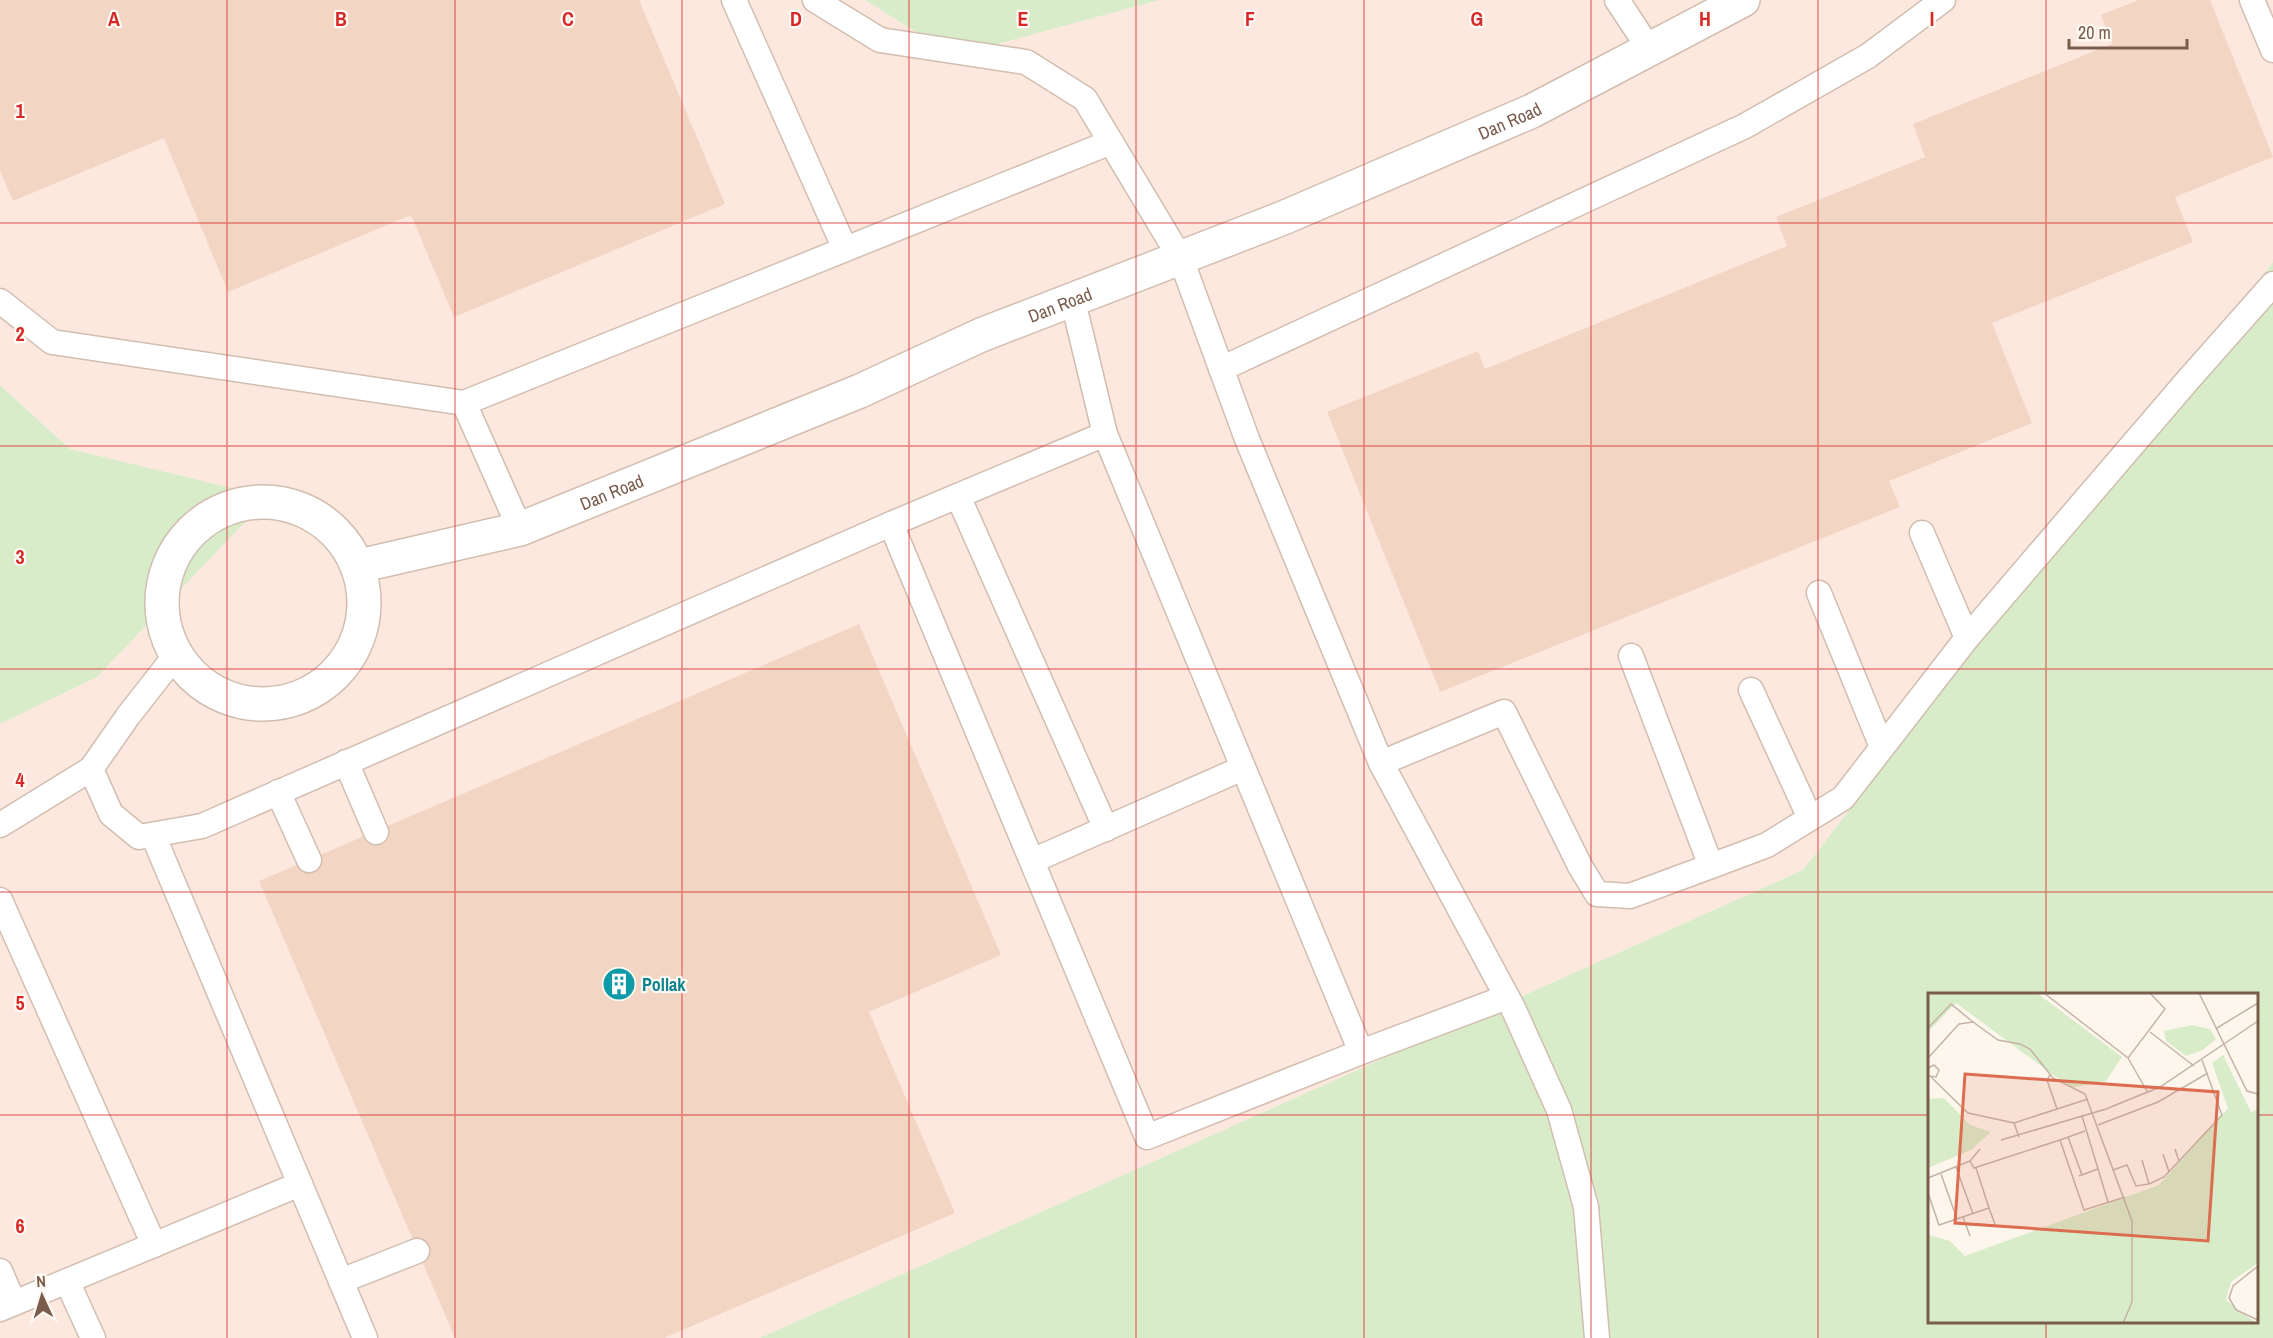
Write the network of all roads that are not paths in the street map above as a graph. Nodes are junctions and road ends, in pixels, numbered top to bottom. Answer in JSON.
{"nodes":[{"id":1,"x":734,"y":0,"type":"edge"},
{"id":2,"x":815,"y":0,"type":"edge"},
{"id":3,"x":1617,"y":0,"type":"edge"},
{"id":4,"x":1743,"y":0,"type":"edge"},
{"id":5,"x":1943,"y":0,"type":"edge"},
{"id":6,"x":2252,"y":0,"type":"edge"},
{"id":7,"x":1650,"y":50,"type":"junction"},
{"id":8,"x":2273,"y":50,"type":"edge"},
{"id":9,"x":1111,"y":142,"type":"junction"},
{"id":10,"x":845,"y":249,"type":"junction"},
{"id":11,"x":1181,"y":259,"type":"junction"},
{"id":12,"x":2273,"y":284,"type":"edge"},
{"id":13,"x":0,"y":301,"type":"edge"},
{"id":14,"x":1073,"y":301,"type":"junction"},
{"id":15,"x":1221,"y":369,"type":"junction"},
{"id":16,"x":464,"y":403,"type":"junction"},
{"id":17,"x":1105,"y":434,"type":"junction"},
{"id":18,"x":958,"y":496,"type":"junction"},
{"id":19,"x":891,"y":524,"type":"junction"},
{"id":20,"x":520,"y":529,"type":"junction"},
{"id":21,"x":1922,"y":533,"type":"dead end"},
{"id":22,"x":359,"y":566,"type":"junction"},
{"id":23,"x":1818,"y":593,"type":"dead end"},
{"id":24,"x":1967,"y":639,"type":"junction"},
{"id":25,"x":175,"y":656,"type":"junction"},
{"id":26,"x":1631,"y":656,"type":"dead end"},
{"id":27,"x":1751,"y":690,"type":"dead end"},
{"id":28,"x":1882,"y":747,"type":"junction"},
{"id":29,"x":346,"y":762,"type":"junction"},
{"id":30,"x":1381,"y":763,"type":"junction"},
{"id":31,"x":1243,"y":768,"type":"junction"},
{"id":32,"x":91,"y":769,"type":"junction"},
{"id":33,"x":278,"y":792,"type":"junction"},
{"id":34,"x":1810,"y":818,"type":"junction"},
{"id":35,"x":0,"y":825,"type":"edge"},
{"id":36,"x":1106,"y":829,"type":"junction"},
{"id":37,"x":376,"y":832,"type":"dead end"},
{"id":38,"x":153,"y":835,"type":"junction"},
{"id":39,"x":309,"y":860,"type":"dead end"},
{"id":40,"x":1032,"y":861,"type":"junction"},
{"id":41,"x":1711,"y":866,"type":"junction"},
{"id":42,"x":0,"y":900,"type":"edge"},
{"id":43,"x":1507,"y":997,"type":"junction"},
{"id":44,"x":1361,"y":1052,"type":"junction"},
{"id":45,"x":300,"y":1184,"type":"junction"},
{"id":46,"x":154,"y":1245,"type":"junction"},
{"id":47,"x":417,"y":1251,"type":"dead end"},
{"id":48,"x":0,"y":1271,"type":"edge"},
{"id":49,"x":67,"y":1281,"type":"junction"},
{"id":50,"x":341,"y":1281,"type":"junction"},
{"id":51,"x":7,"y":1306,"type":"edge"},
{"id":52,"x":93,"y":1338,"type":"edge"},
{"id":53,"x":365,"y":1338,"type":"edge"},
{"id":54,"x":1597,"y":1338,"type":"edge"}],
"edges":[{"from":1,"to":10,"type":"lane"},
{"from":2,"to":9,"type":"lane"},
{"from":3,"to":7,"type":"lane"},
{"from":4,"to":7,"type":"street","name":"Dan Road"},
{"from":5,"to":15,"type":"lane"},
{"from":6,"to":8,"type":"lane"},
{"from":7,"to":11,"type":"street","name":"Dan Road"},
{"from":9,"to":10,"type":"lane"},
{"from":9,"to":11,"type":"lane"},
{"from":10,"to":16,"type":"lane"},
{"from":11,"to":14,"type":"street","name":"Dan Road"},
{"from":11,"to":15,"type":"lane"},
{"from":12,"to":24,"type":"lane"},
{"from":13,"to":16,"type":"lane"},
{"from":14,"to":17,"type":"lane"},
{"from":14,"to":20,"type":"street","name":"Dan Road"},
{"from":15,"to":30,"type":"lane"},
{"from":16,"to":20,"type":"lane"},
{"from":17,"to":18,"type":"lane"},
{"from":17,"to":31,"type":"lane"},
{"from":18,"to":19,"type":"lane"},
{"from":18,"to":36,"type":"lane"},
{"from":19,"to":29,"type":"lane"},
{"from":19,"to":40,"type":"lane"},
{"from":20,"to":22,"type":"street","name":"Dan Road"},
{"from":21,"to":24,"type":"lane"},
{"from":22,"to":25,"type":"street"},
{"from":22,"to":25,"type":"street"},
{"from":23,"to":28,"type":"lane"},
{"from":24,"to":28,"type":"lane"},
{"from":25,"to":32,"type":"lane"},
{"from":26,"to":41,"type":"lane"},
{"from":27,"to":34,"type":"lane"},
{"from":28,"to":34,"type":"lane"},
{"from":29,"to":33,"type":"lane"},
{"from":29,"to":37,"type":"lane"},
{"from":30,"to":41,"type":"lane"},
{"from":30,"to":43,"type":"lane"},
{"from":31,"to":36,"type":"lane"},
{"from":31,"to":44,"type":"lane"},
{"from":32,"to":35,"type":"lane"},
{"from":32,"to":38,"type":"lane"},
{"from":33,"to":38,"type":"lane"},
{"from":33,"to":39,"type":"lane"},
{"from":34,"to":41,"type":"lane"},
{"from":36,"to":40,"type":"lane"},
{"from":38,"to":45,"type":"lane"},
{"from":40,"to":44,"type":"lane"},
{"from":42,"to":46,"type":"lane"},
{"from":43,"to":44,"type":"lane"},
{"from":43,"to":54,"type":"lane"},
{"from":45,"to":46,"type":"lane"},
{"from":45,"to":50,"type":"lane"},
{"from":46,"to":49,"type":"lane"},
{"from":47,"to":50,"type":"lane"},
{"from":48,"to":51,"type":"lane"},
{"from":49,"to":51,"type":"lane"},
{"from":49,"to":52,"type":"lane"},
{"from":50,"to":53,"type":"lane"}]}
